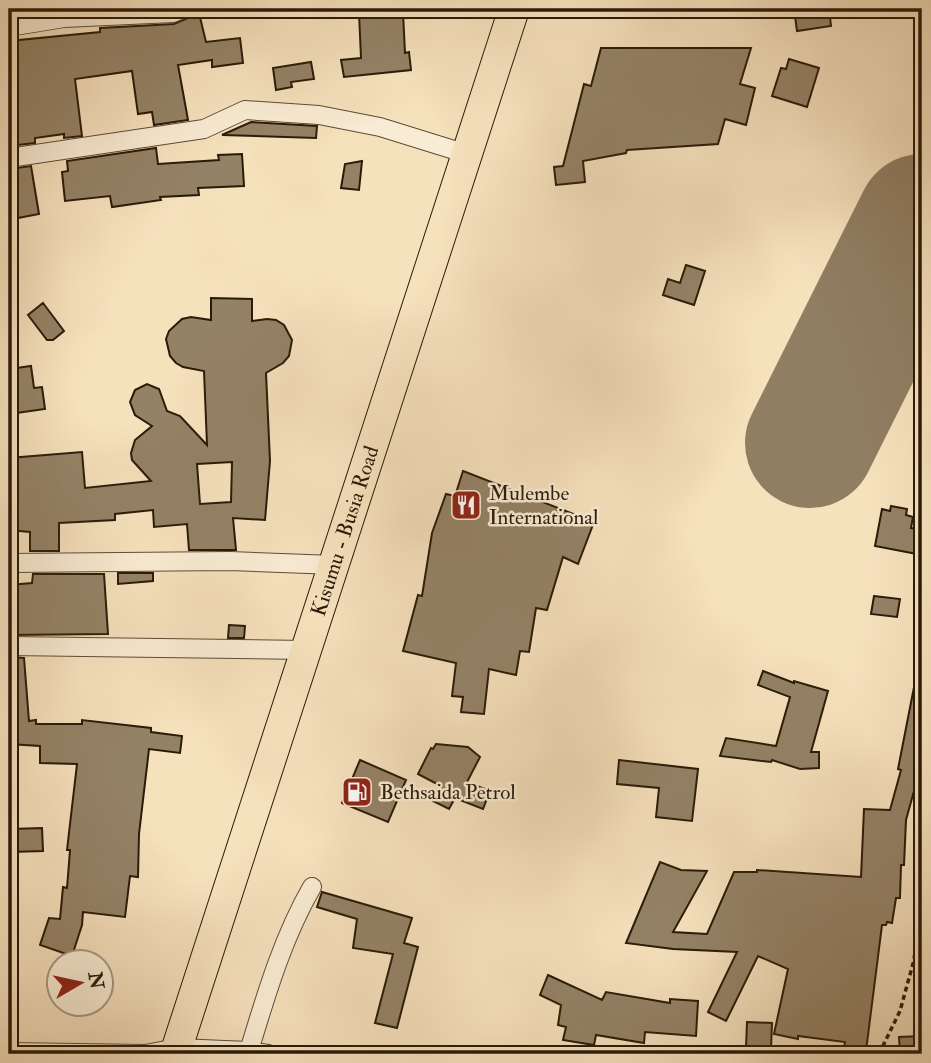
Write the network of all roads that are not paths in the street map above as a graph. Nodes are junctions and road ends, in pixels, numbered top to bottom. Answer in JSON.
{"nodes":[{"id":1,"x":183,"y":9,"type":"edge"},
{"id":2,"x":514,"y":9,"type":"edge"},
{"id":3,"x":9,"y":27,"type":"edge"},
{"id":4,"x":467,"y":154,"type":"junction"},
{"id":5,"x":9,"y":158,"type":"edge"},
{"id":6,"x":9,"y":563,"type":"edge"},
{"id":7,"x":335,"y":565,"type":"junction"},
{"id":8,"x":9,"y":646,"type":"edge"},
{"id":9,"x":308,"y":650,"type":"junction"},
{"id":10,"x":312,"y":887,"type":"dead end"},
{"id":11,"x":176,"y":1051,"type":"edge"},
{"id":12,"x":9,"y":1052,"type":"edge"},
{"id":13,"x":239,"y":1052,"type":"edge"},
{"id":14,"x":268,"y":1054,"type":"edge"}],
"edges":[{"from":1,"to":3,"type":"street"},
{"from":2,"to":4,"type":"highway","name":"Kisumu - Busia Road"},
{"from":4,"to":5,"type":"street"},
{"from":4,"to":7,"type":"highway","name":"Kisumu - Busia Road"},
{"from":6,"to":7,"type":"street"},
{"from":7,"to":9,"type":"highway","name":"Kisumu - Busia Road"},
{"from":8,"to":9,"type":"street"},
{"from":9,"to":11,"type":"highway","name":"Kisumu - Busia Road"},
{"from":10,"to":13,"type":"street"},
{"from":11,"to":12,"type":"street"},
{"from":11,"to":13,"type":"street"},
{"from":13,"to":14,"type":"street"}]}
